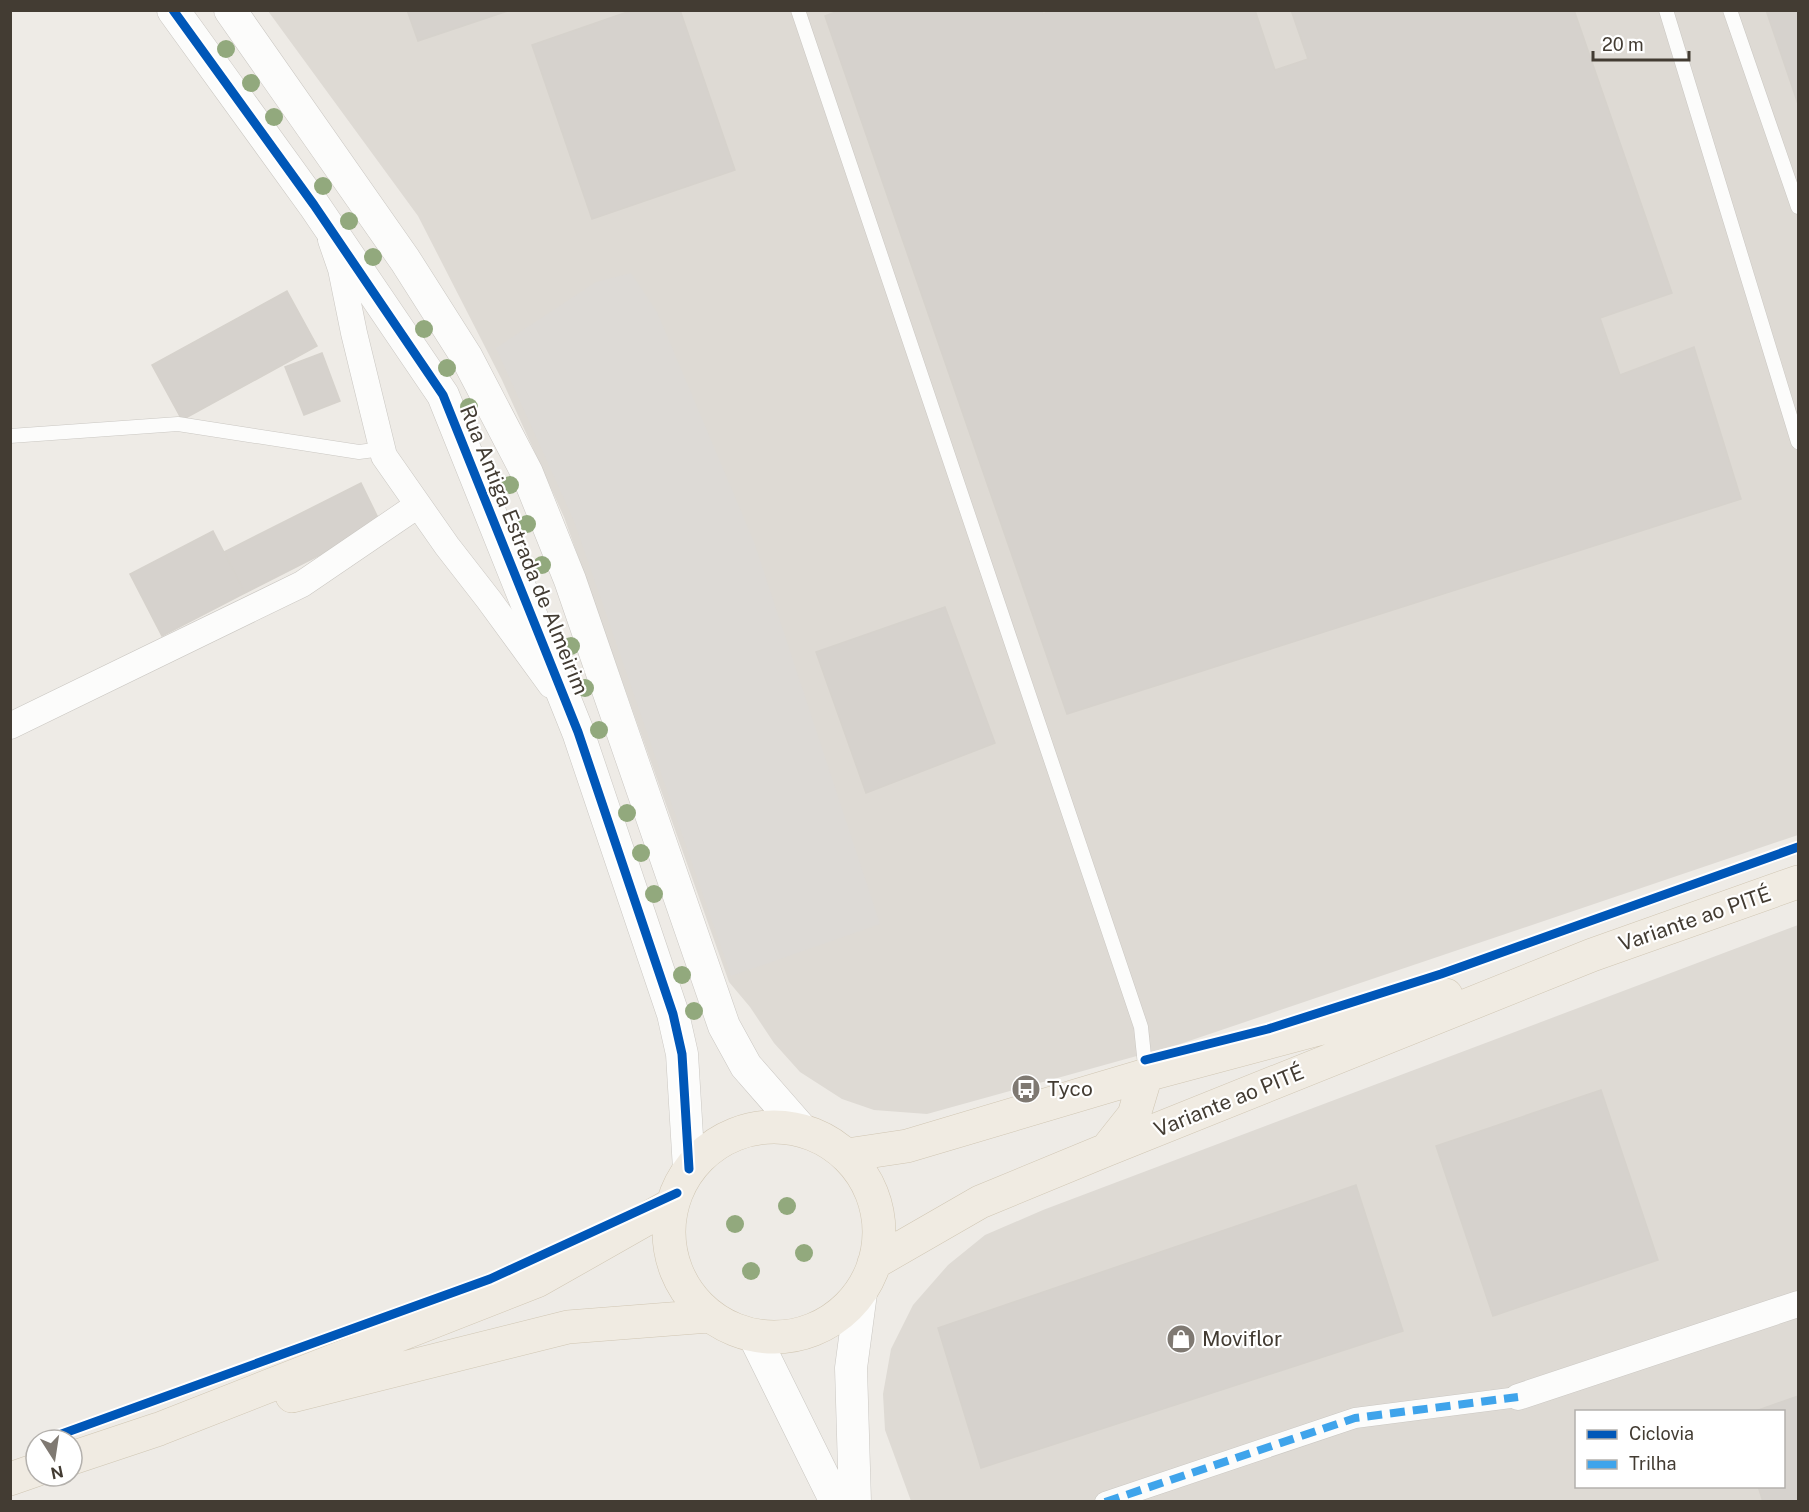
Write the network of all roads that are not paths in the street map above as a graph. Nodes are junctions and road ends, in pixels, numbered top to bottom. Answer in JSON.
{"nodes":[{"id":1,"x":173,"y":10,"type":"edge"},
{"id":2,"x":230,"y":10,"type":"edge"},
{"id":3,"x":798,"y":10,"type":"edge"},
{"id":4,"x":1666,"y":10,"type":"edge"},
{"id":5,"x":1730,"y":10,"type":"edge"},
{"id":6,"x":314,"y":205,"type":"junction"},
{"id":7,"x":1798,"y":207,"type":"edge"},
{"id":8,"x":10,"y":436,"type":"edge"},
{"id":9,"x":1798,"y":442,"type":"edge"},
{"id":10,"x":382,"y":449,"type":"junction"},
{"id":11,"x":418,"y":504,"type":"junction"},
{"id":12,"x":10,"y":726,"type":"edge"},
{"id":13,"x":578,"y":732,"type":"junction"},
{"id":14,"x":1798,"y":882,"type":"edge"},
{"id":15,"x":1592,"y":955,"type":"junction"},
{"id":16,"x":1146,"y":1076,"type":"junction"},
{"id":17,"x":802,"y":1130,"type":"junction"},
{"id":18,"x":1106,"y":1150,"type":"junction"},
{"id":19,"x":847,"y":1155,"type":"junction"},
{"id":20,"x":689,"y":1169,"type":"junction"},
{"id":21,"x":671,"y":1205,"type":"junction"},
{"id":22,"x":874,"y":1263,"type":"junction"},
{"id":23,"x":861,"y":1293,"type":"junction"},
{"id":24,"x":1798,"y":1304,"type":"edge"},
{"id":25,"x":709,"y":1316,"type":"junction"},
{"id":26,"x":754,"y":1336,"type":"junction"},
{"id":27,"x":1518,"y":1397,"type":"joint"},
{"id":28,"x":159,"y":1429,"type":"junction"},
{"id":29,"x":84,"y":1454,"type":"edge"},
{"id":30,"x":836,"y":1502,"type":"edge"},
{"id":31,"x":855,"y":1502,"type":"edge"},
{"id":32,"x":1105,"y":1502,"type":"edge"}],
"edges":[{"from":1,"to":6,"type":"street","name":"Rua Antiga Estrada de Almeirim"},
{"from":2,"to":17,"type":"street","name":"Rua Antiga Estrada de Almeirim"},
{"from":3,"to":16,"type":"lane"},
{"from":4,"to":9,"type":"lane"},
{"from":5,"to":7,"type":"lane"},
{"from":6,"to":10,"type":"street"},
{"from":6,"to":13,"type":"street","name":"Rua Antiga Estrada de Almeirim"},
{"from":8,"to":10,"type":"lane"},
{"from":10,"to":11,"type":"street"},
{"from":11,"to":12,"type":"street"},
{"from":11,"to":13,"type":"street"},
{"from":13,"to":20,"type":"street","name":"Rua Antiga Estrada de Almeirim"},
{"from":14,"to":15,"type":"main road","name":"Variante ao PITÉ"},
{"from":15,"to":16,"type":"main road","name":"Variante ao PITÉ"},
{"from":15,"to":18,"type":"main road","name":"Variante ao PITÉ"},
{"from":16,"to":18,"type":"main road"},
{"from":16,"to":19,"type":"main road","name":"Variante ao PITÉ"},
{"from":17,"to":19,"type":"main road"},
{"from":17,"to":20,"type":"main road"},
{"from":18,"to":22,"type":"main road","name":"Variante ao PITÉ"},
{"from":19,"to":22,"type":"main road"},
{"from":20,"to":21,"type":"main road"},
{"from":21,"to":25,"type":"main road"},
{"from":21,"to":28,"type":"main road"},
{"from":22,"to":23,"type":"main road"},
{"from":23,"to":26,"type":"main road"},
{"from":23,"to":31,"type":"street"},
{"from":24,"to":27,"type":"street"},
{"from":25,"to":26,"type":"main road"},
{"from":25,"to":28,"type":"main road"},
{"from":26,"to":30,"type":"street"},
{"from":27,"to":32,"type":"street"},
{"from":28,"to":29,"type":"main road"}]}
